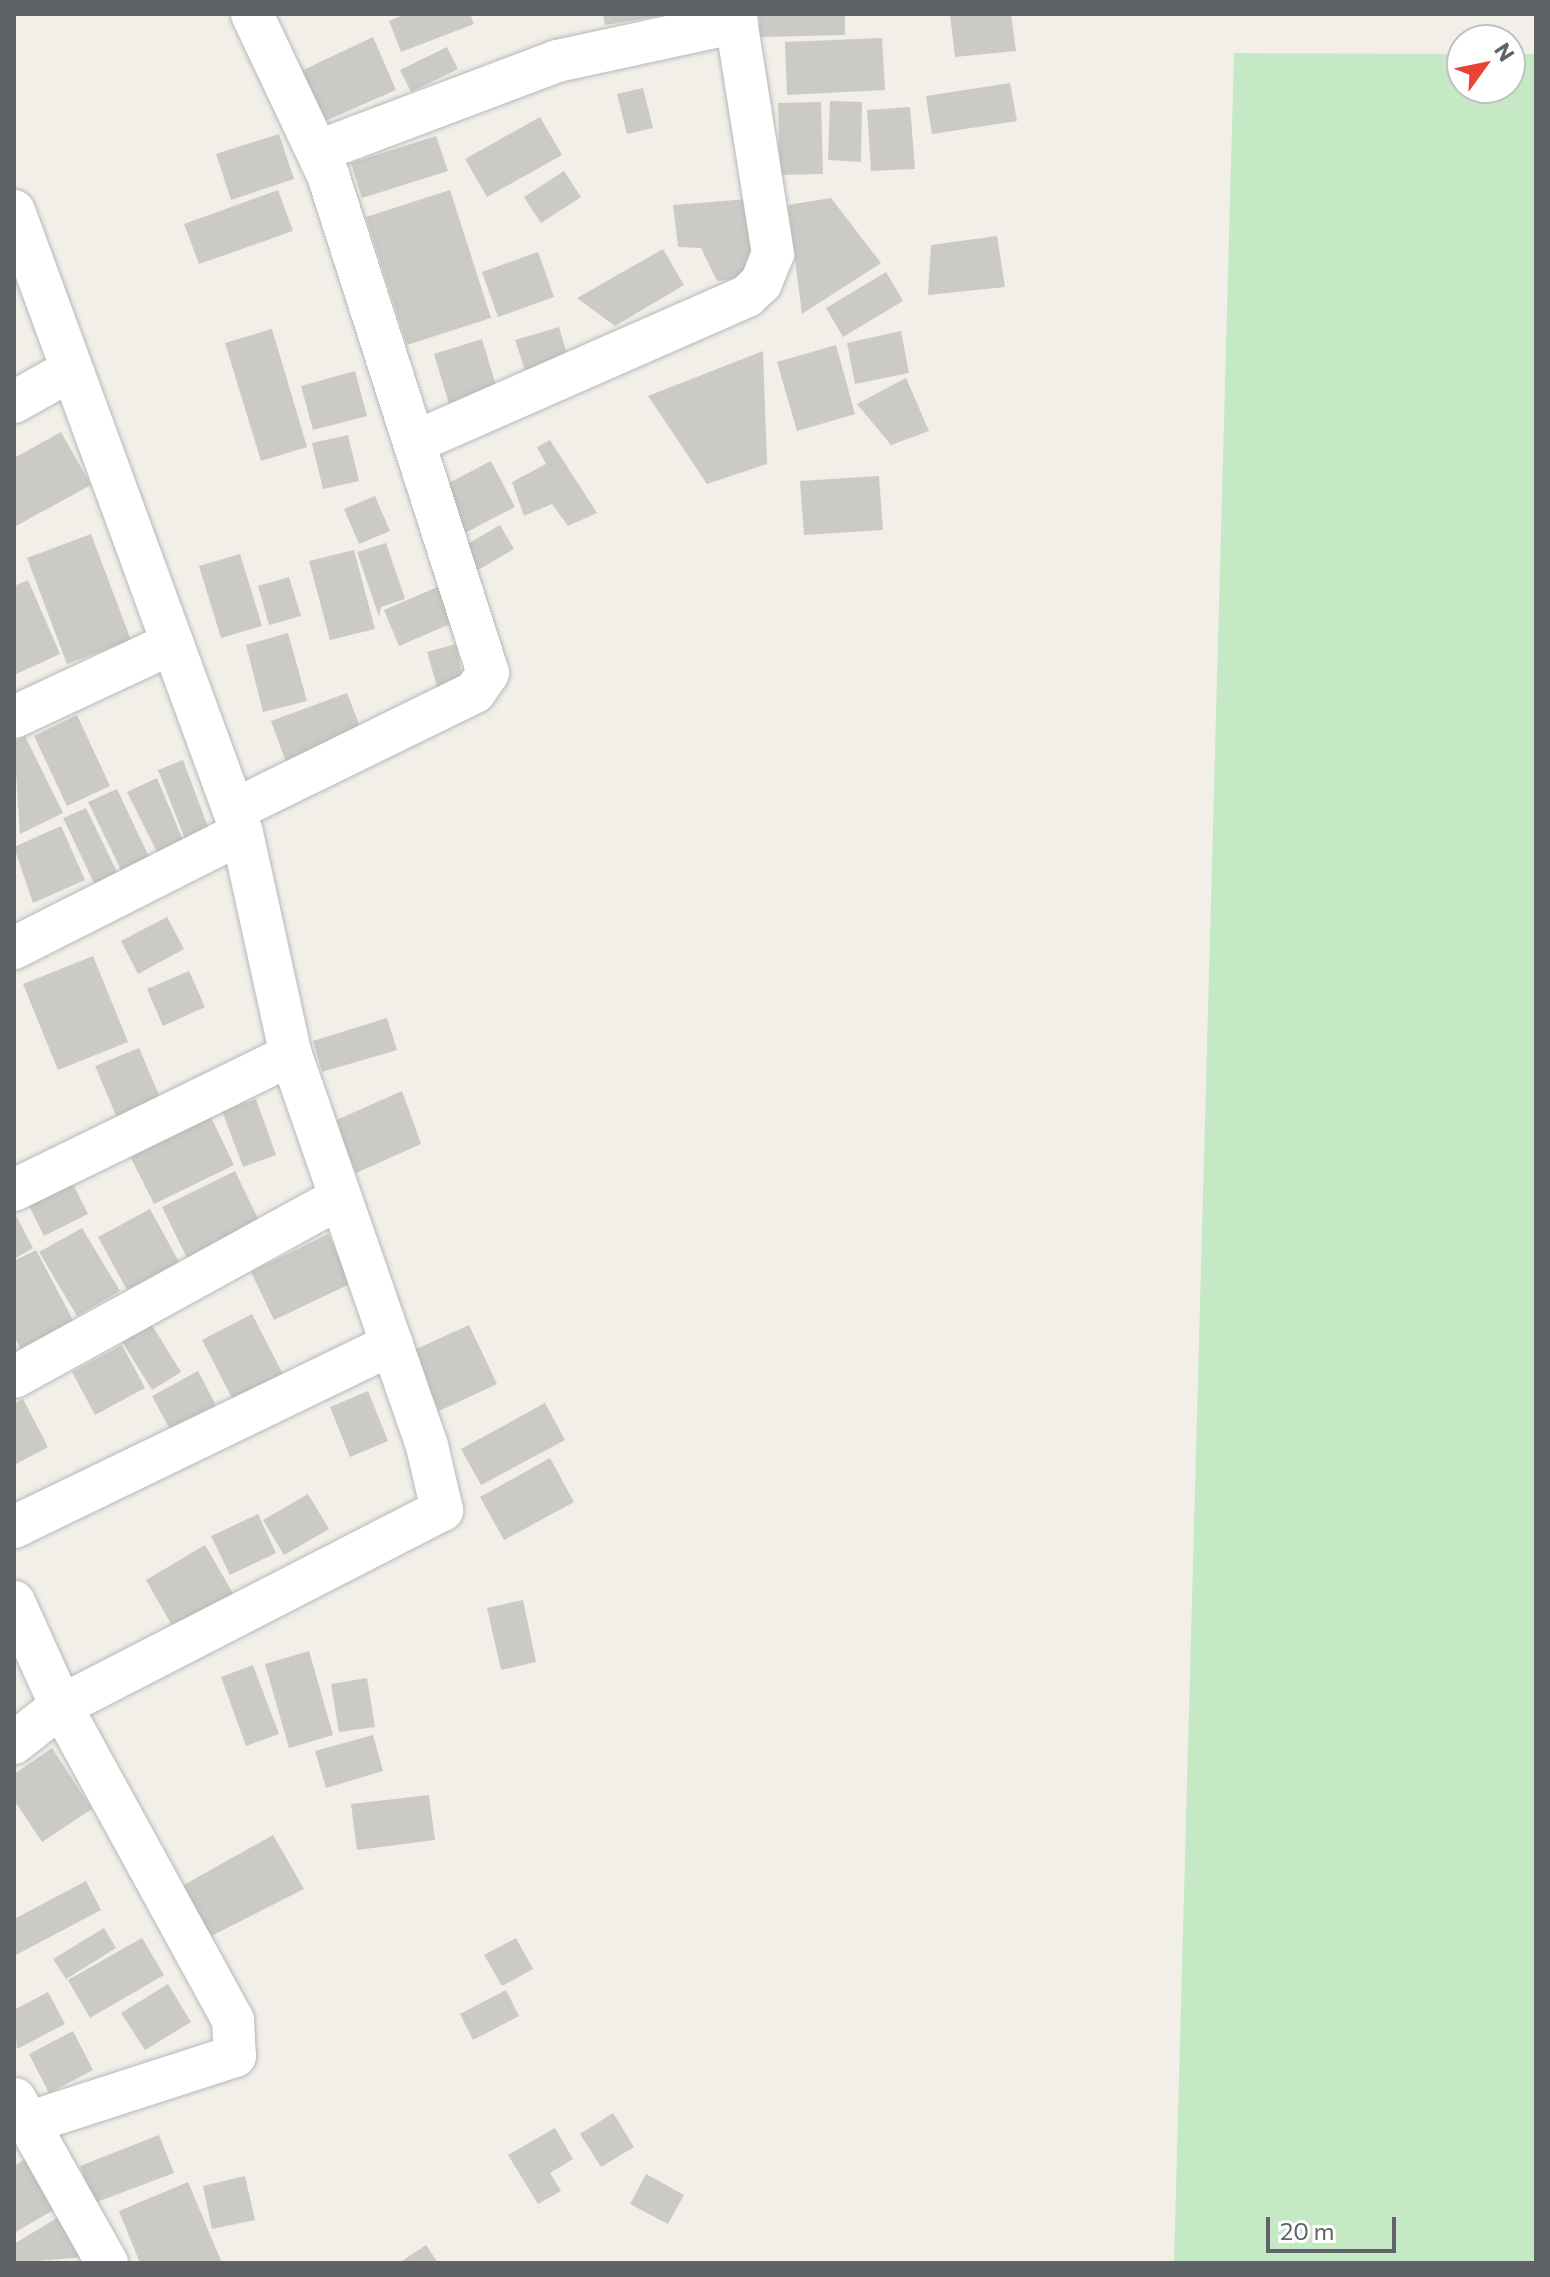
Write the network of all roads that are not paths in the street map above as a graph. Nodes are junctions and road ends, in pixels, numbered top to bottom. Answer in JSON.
{"nodes":[{"id":1,"x":252,"y":14,"type":"edge"},
{"id":2,"x":736,"y":18,"type":"edge"},
{"id":3,"x":319,"y":151,"type":"junction"},
{"id":4,"x":14,"y":211,"type":"edge"},
{"id":5,"x":71,"y":370,"type":"junction"},
{"id":6,"x":14,"y":402,"type":"edge"},
{"id":7,"x":415,"y":442,"type":"junction"},
{"id":8,"x":173,"y":643,"type":"junction"},
{"id":9,"x":14,"y":717,"type":"edge"},
{"id":10,"x":238,"y":821,"type":"junction"},
{"id":11,"x":14,"y":948,"type":"edge"},
{"id":12,"x":291,"y":1055,"type":"junction"},
{"id":13,"x":14,"y":1190,"type":"edge"},
{"id":14,"x":340,"y":1198,"type":"junction"},
{"id":15,"x":392,"y":1344,"type":"junction"},
{"id":16,"x":14,"y":1377,"type":"edge"},
{"id":17,"x":14,"y":1527,"type":"edge"},
{"id":18,"x":14,"y":1602,"type":"edge"},
{"id":19,"x":61,"y":1706,"type":"junction"},
{"id":20,"x":14,"y":1743,"type":"edge"},
{"id":21,"x":21,"y":2111,"type":"edge"},
{"id":22,"x":107,"y":2263,"type":"edge"}],
"edges":[{"from":1,"to":3,"type":"street"},
{"from":2,"to":3,"type":"street"},
{"from":2,"to":7,"type":"street"},
{"from":3,"to":7,"type":"street"},
{"from":4,"to":5,"type":"street"},
{"from":5,"to":6,"type":"street"},
{"from":5,"to":8,"type":"street"},
{"from":7,"to":10,"type":"street"},
{"from":8,"to":9,"type":"street"},
{"from":8,"to":10,"type":"street"},
{"from":10,"to":11,"type":"street"},
{"from":10,"to":12,"type":"street"},
{"from":12,"to":13,"type":"street"},
{"from":12,"to":14,"type":"street"},
{"from":14,"to":15,"type":"street"},
{"from":14,"to":16,"type":"street"},
{"from":15,"to":17,"type":"street"},
{"from":15,"to":19,"type":"street"},
{"from":18,"to":19,"type":"street"},
{"from":19,"to":20,"type":"street"},
{"from":19,"to":21,"type":"street"},
{"from":21,"to":22,"type":"street"}]}
